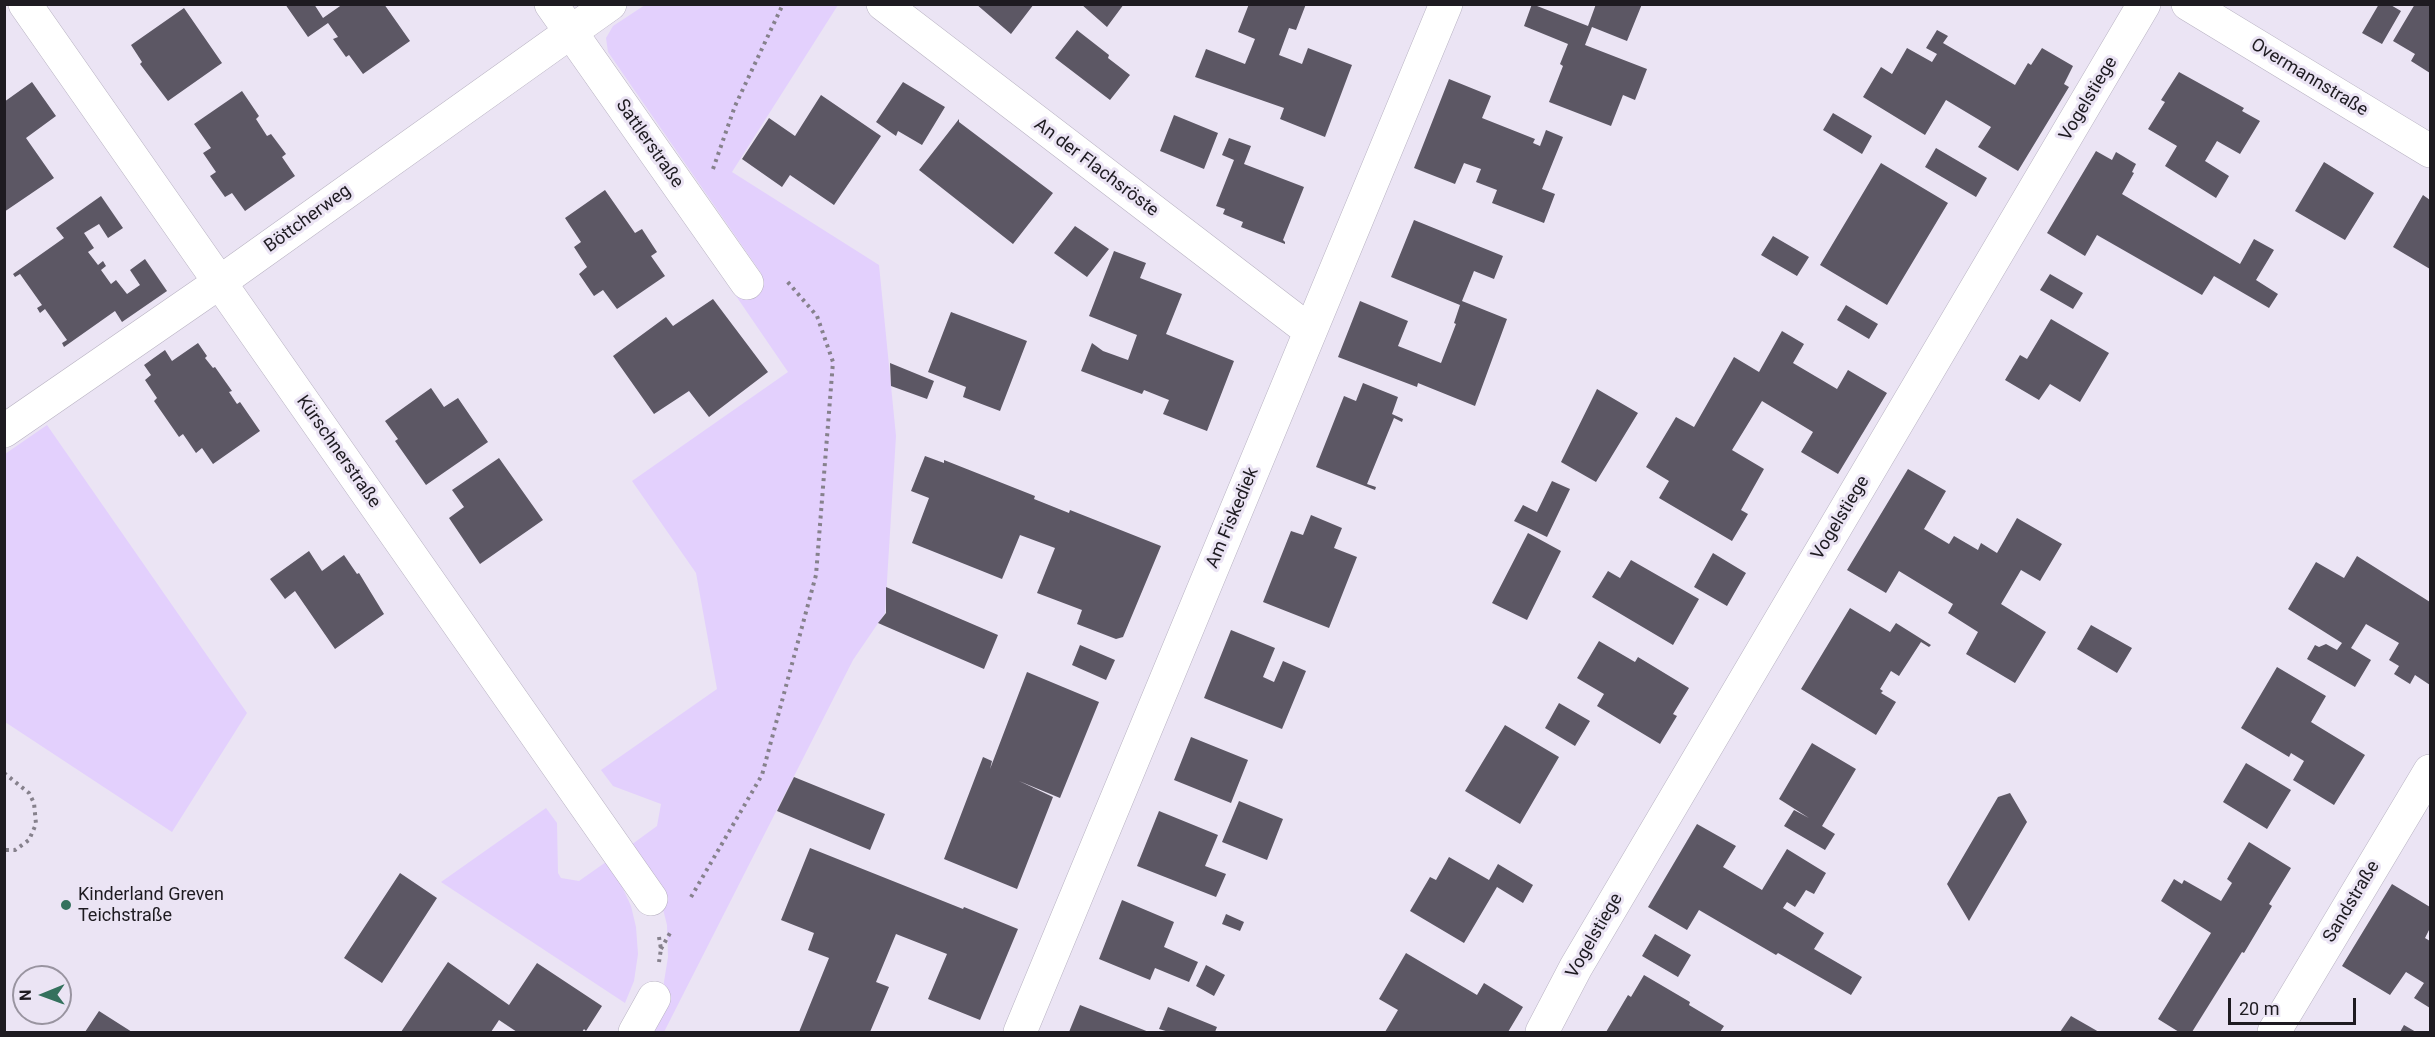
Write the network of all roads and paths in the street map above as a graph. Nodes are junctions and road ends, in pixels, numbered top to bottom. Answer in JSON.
{"nodes":[{"id":1,"x":25,"y":4,"type":"edge"},
{"id":2,"x":551,"y":4,"type":"edge"},
{"id":3,"x":610,"y":4,"type":"edge"},
{"id":4,"x":783,"y":4,"type":"edge"},
{"id":5,"x":883,"y":4,"type":"edge"},
{"id":6,"x":1446,"y":4,"type":"edge"},
{"id":7,"x":2145,"y":4,"type":"edge"},
{"id":8,"x":2188,"y":4,"type":"edge"},
{"id":9,"x":570,"y":32,"type":"junction"},
{"id":10,"x":2430,"y":151,"type":"edge"},
{"id":11,"x":718,"y":179,"type":"dead end"},
{"id":12,"x":783,"y":276,"type":"dead end"},
{"id":13,"x":220,"y":282,"type":"junction"},
{"id":14,"x":747,"y":283,"type":"dead end"},
{"id":15,"x":1310,"y":331,"type":"junction"},
{"id":16,"x":4,"y":431,"type":"edge"},
{"id":17,"x":2430,"y":771,"type":"edge"},
{"id":18,"x":4,"y":773,"type":"edge"},
{"id":19,"x":4,"y":850,"type":"edge"},
{"id":20,"x":691,"y":897,"type":"dead end"},
{"id":21,"x":651,"y":899,"type":"joint"},
{"id":22,"x":673,"y":928,"type":"dead end"},
{"id":23,"x":661,"y":949,"type":"junction"},
{"id":24,"x":654,"y":998,"type":"joint"},
{"id":25,"x":635,"y":1032,"type":"edge"},
{"id":26,"x":1020,"y":1032,"type":"edge"},
{"id":27,"x":1542,"y":1032,"type":"edge"},
{"id":28,"x":2274,"y":1032,"type":"edge"}],
"edges":[{"from":1,"to":13,"type":"street","name":"Kürschnerstraße"},
{"from":2,"to":9,"type":"street","name":"Sattlerstraße"},
{"from":3,"to":9,"type":"street","name":"Böttcherweg"},
{"from":4,"to":11,"type":"path"},
{"from":5,"to":15,"type":"street","name":"An der Flachsröste"},
{"from":6,"to":15,"type":"street","name":"Am Fiskediek"},
{"from":7,"to":27,"type":"street","name":"Vogelstiege"},
{"from":8,"to":10,"type":"street","name":"Overmannstraße"},
{"from":9,"to":13,"type":"street","name":"Böttcherweg"},
{"from":9,"to":14,"type":"street","name":"Sattlerstraße"},
{"from":12,"to":20,"type":"path"},
{"from":13,"to":16,"type":"street","name":"Böttcherweg"},
{"from":13,"to":21,"type":"street","name":"Kürschnerstraße"},
{"from":15,"to":26,"type":"street","name":"Am Fiskediek"},
{"from":17,"to":28,"type":"street","name":"Sandstraße"},
{"from":18,"to":19,"type":"path"},
{"from":21,"to":23,"type":"path"},
{"from":22,"to":23,"type":"path"},
{"from":23,"to":24,"type":"path"},
{"from":24,"to":25,"type":"street"}]}
